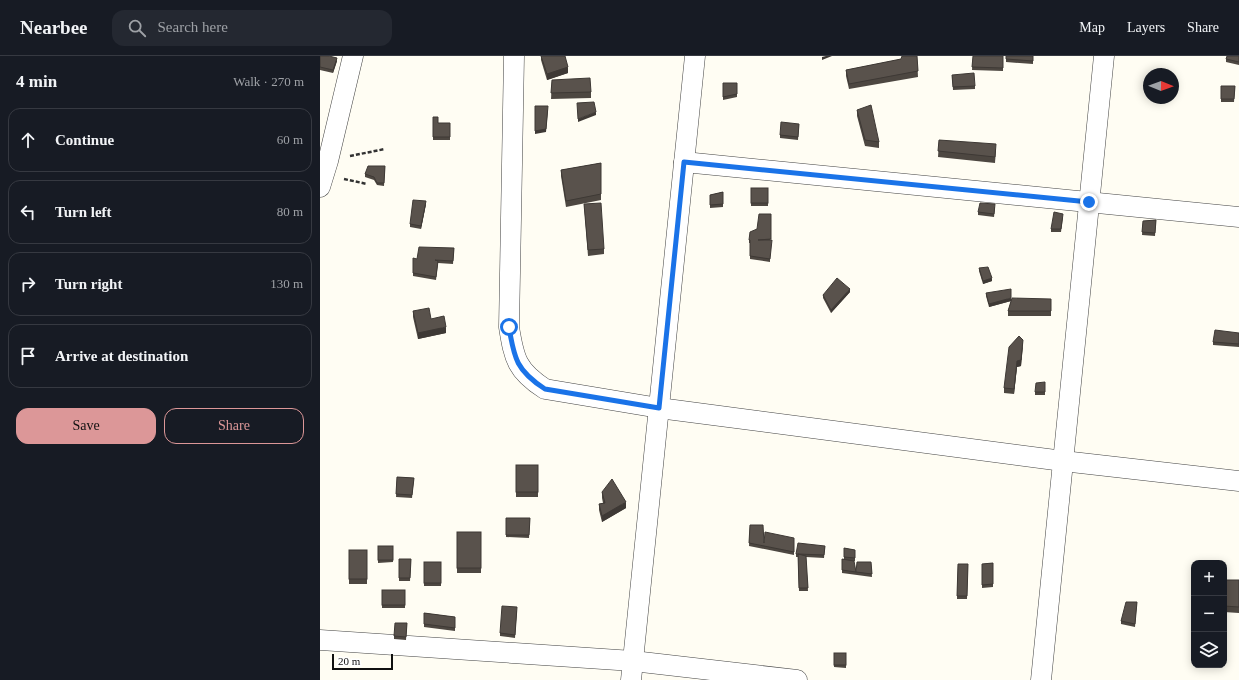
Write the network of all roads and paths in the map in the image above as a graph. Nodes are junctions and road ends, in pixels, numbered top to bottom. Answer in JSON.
{"nodes":[{"id":1,"x":353,"y":56,"type":"edge"},
{"id":2,"x":514,"y":56,"type":"edge"},
{"id":3,"x":695,"y":56,"type":"edge"},
{"id":4,"x":1104,"y":56,"type":"edge"},
{"id":5,"x":385,"y":149,"type":"dead end"},
{"id":6,"x":328,"y":161,"type":"junction"},
{"id":7,"x":684,"y":162,"type":"junction"},
{"id":8,"x":320,"y":187,"type":"edge"},
{"id":9,"x":1089,"y":202,"type":"junction"},
{"id":10,"x":1239,"y":217,"type":"edge"},
{"id":11,"x":659,"y":408,"type":"junction"},
{"id":12,"x":1063,"y":461,"type":"junction"},
{"id":13,"x":1239,"y":481,"type":"edge"},
{"id":14,"x":320,"y":640,"type":"edge"},
{"id":15,"x":632,"y":671,"type":"edge"},
{"id":16,"x":798,"y":680,"type":"edge"},
{"id":17,"x":1041,"y":680,"type":"edge"}],
"edges":[{"from":1,"to":6,"type":"street"},
{"from":2,"to":11,"type":"street"},
{"from":3,"to":7,"type":"street"},
{"from":4,"to":9,"type":"street"},
{"from":5,"to":6,"type":"path"},
{"from":6,"to":8,"type":"street"},
{"from":7,"to":9,"type":"street"},
{"from":7,"to":11,"type":"street"},
{"from":9,"to":10,"type":"street"},
{"from":9,"to":12,"type":"street"},
{"from":11,"to":12,"type":"street"},
{"from":11,"to":15,"type":"street"},
{"from":12,"to":13,"type":"street"},
{"from":12,"to":17,"type":"street"},
{"from":14,"to":15,"type":"street"},
{"from":15,"to":16,"type":"street"}]}
